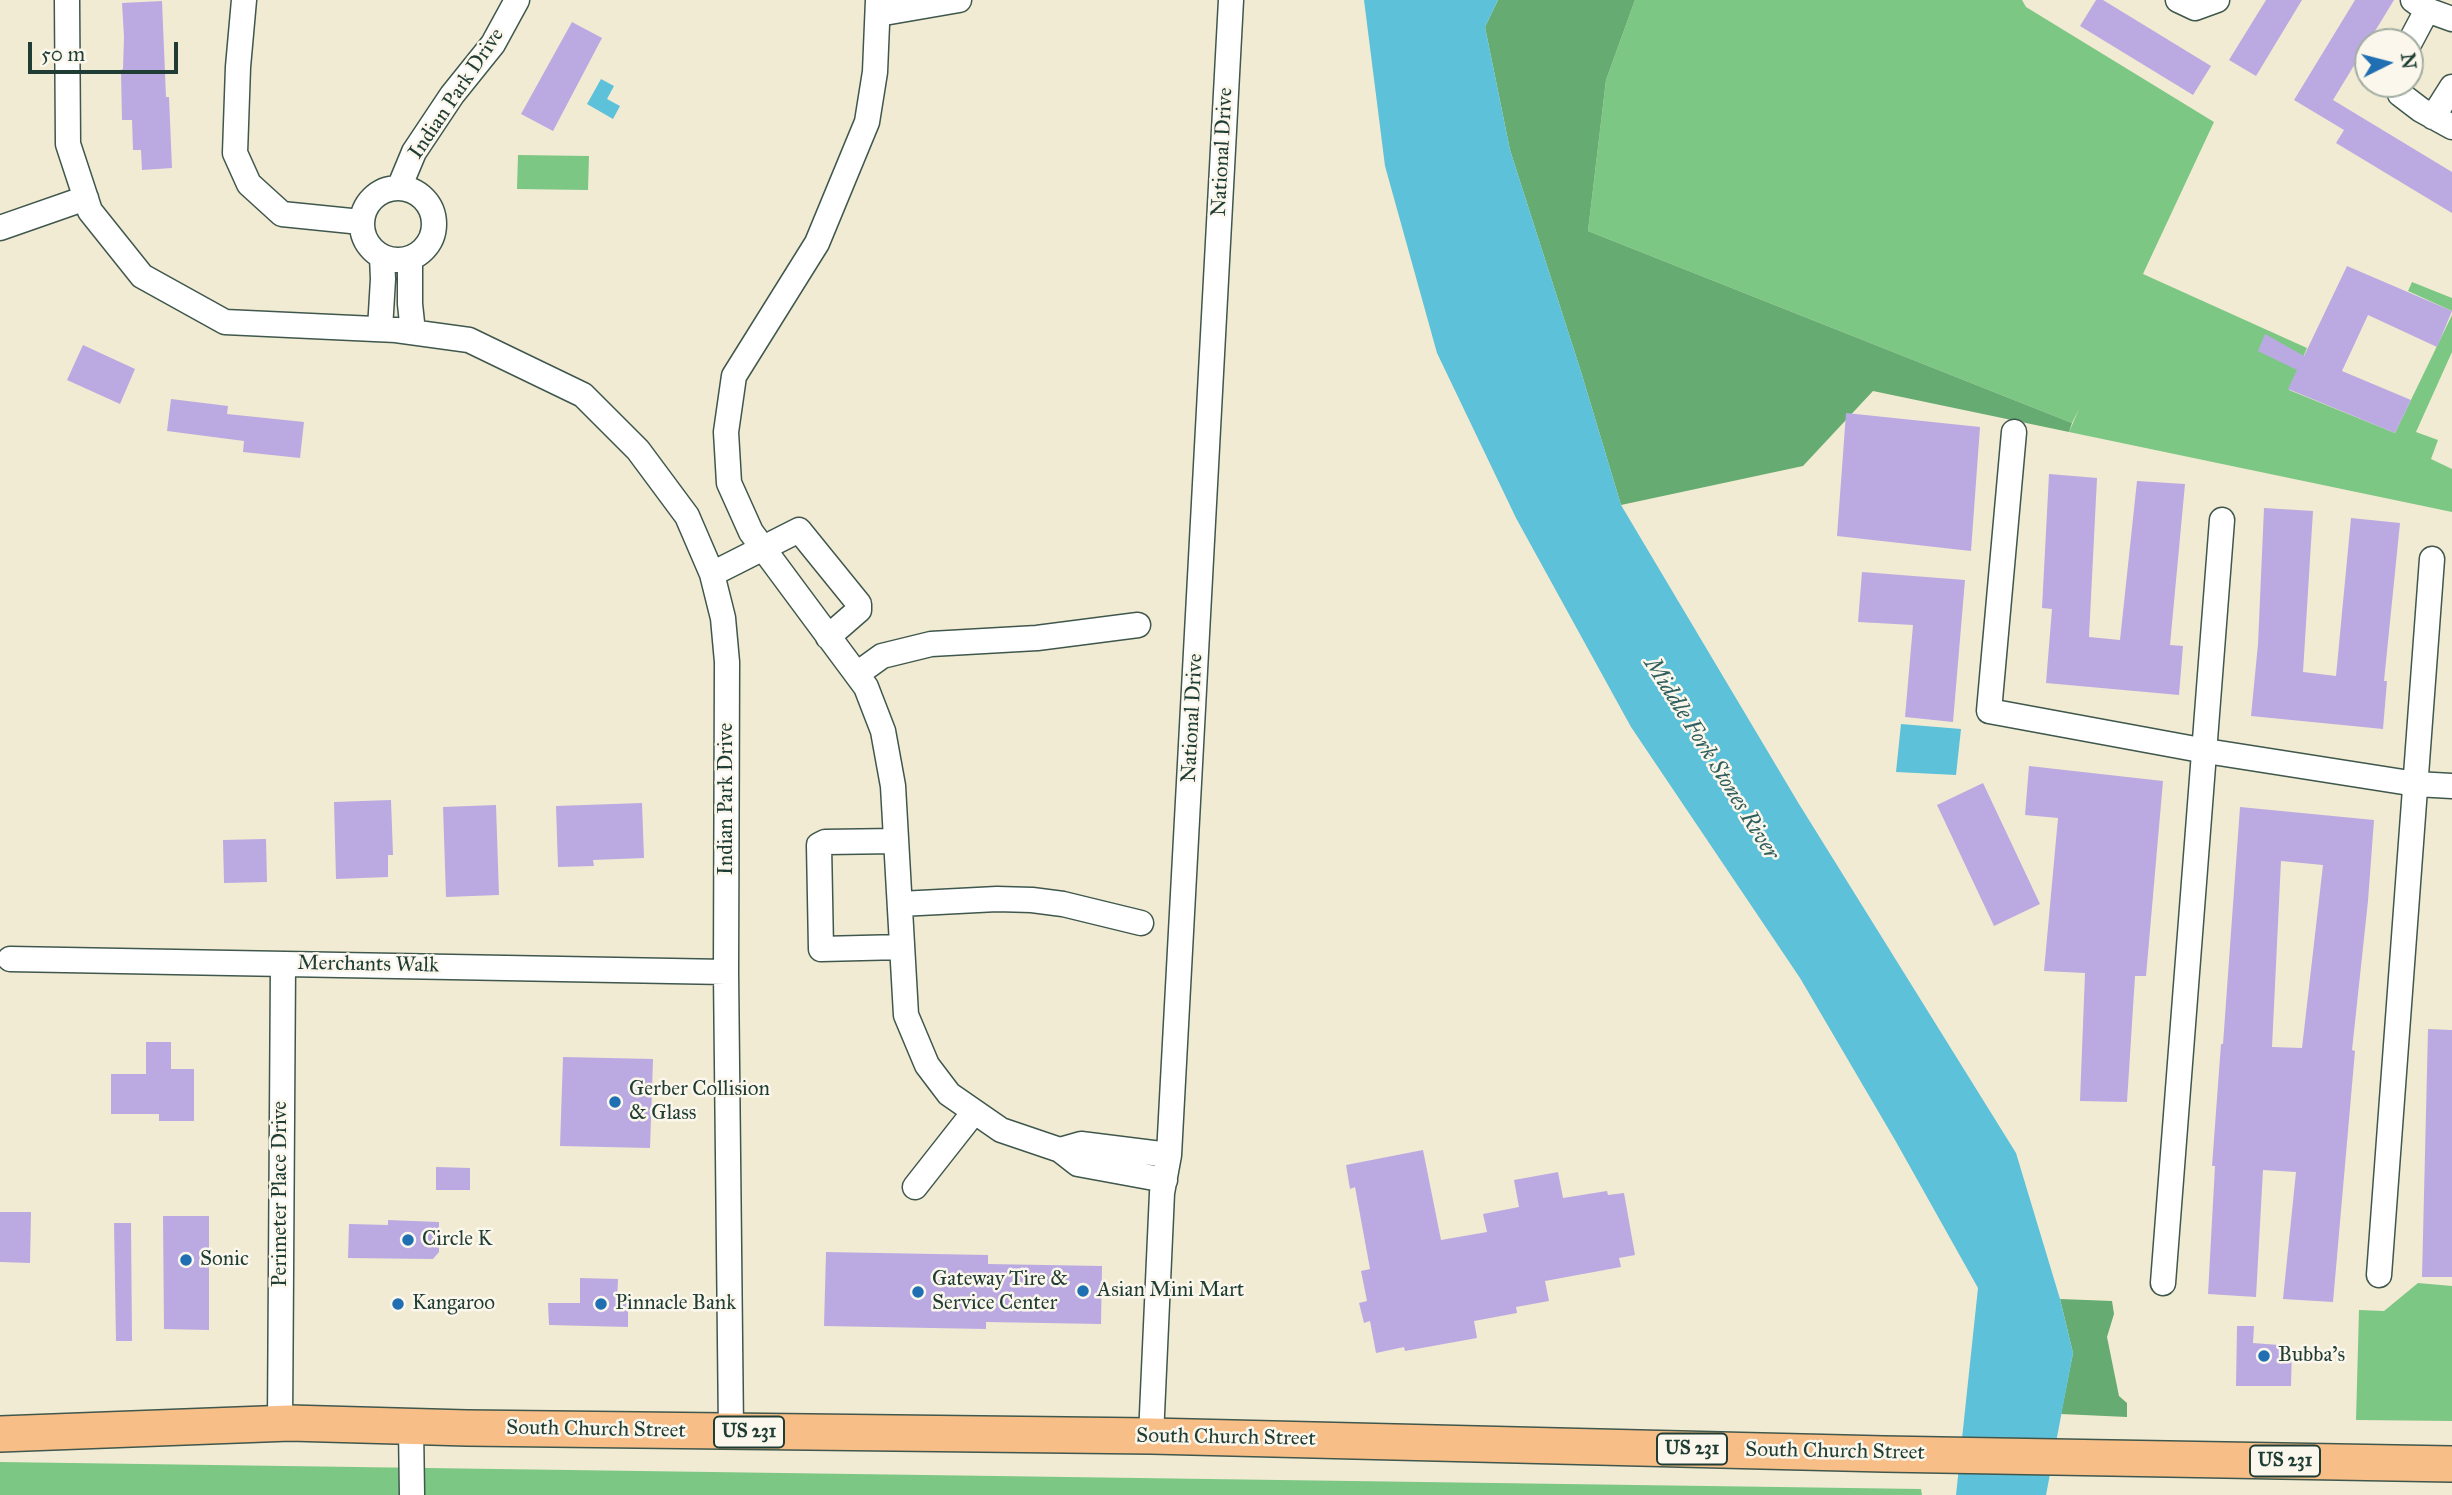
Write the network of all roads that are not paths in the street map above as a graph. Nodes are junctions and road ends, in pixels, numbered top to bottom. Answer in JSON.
{"nodes":[{"id":1,"x":67,"y":0,"type":"edge"},
{"id":2,"x":244,"y":0,"type":"edge"},
{"id":3,"x":517,"y":0,"type":"edge"},
{"id":4,"x":960,"y":0,"type":"edge"},
{"id":5,"x":1231,"y":0,"type":"edge"},
{"id":6,"x":2178,"y":0,"type":"edge"},
{"id":7,"x":2217,"y":0,"type":"edge"},
{"id":8,"x":2420,"y":5,"type":"edge"},
{"id":9,"x":878,"y":7,"type":"edge"},
{"id":10,"x":2452,"y":19,"type":"edge"},
{"id":11,"x":2414,"y":28,"type":"edge"},
{"id":12,"x":2452,"y":87,"type":"edge"},
{"id":13,"x":2406,"y":98,"type":"edge"},
{"id":14,"x":2443,"y":122,"type":"edge"},
{"id":15,"x":399,"y":188,"type":"junction"},
{"id":16,"x":86,"y":198,"type":"junction"},
{"id":17,"x":361,"y":222,"type":"junction"},
{"id":18,"x":0,"y":228,"type":"edge"},
{"id":19,"x":382,"y":257,"type":"junction"},
{"id":20,"x":410,"y":259,"type":"junction"},
{"id":21,"x":380,"y":329,"type":"junction"},
{"id":22,"x":413,"y":332,"type":"junction"},
{"id":23,"x":2014,"y":432,"type":"dead end"},
{"id":24,"x":2222,"y":520,"type":"dead end"},
{"id":25,"x":764,"y":549,"type":"junction"},
{"id":26,"x":2432,"y":559,"type":"dead end"},
{"id":27,"x":712,"y":574,"type":"junction"},
{"id":28,"x":1138,"y":625,"type":"dead end"},
{"id":29,"x":828,"y":637,"type":"junction"},
{"id":30,"x":856,"y":674,"type":"junction"},
{"id":31,"x":2206,"y":751,"type":"junction"},
{"id":32,"x":2416,"y":784,"type":"junction"},
{"id":33,"x":2452,"y":786,"type":"edge"},
{"id":34,"x":896,"y":841,"type":"junction"},
{"id":35,"x":900,"y":904,"type":"junction"},
{"id":36,"x":1141,"y":923,"type":"dead end"},
{"id":37,"x":902,"y":947,"type":"junction"},
{"id":38,"x":10,"y":959,"type":"dead end"},
{"id":39,"x":283,"y":964,"type":"junction"},
{"id":40,"x":726,"y":972,"type":"junction"},
{"id":41,"x":974,"y":1112,"type":"junction"},
{"id":42,"x":1060,"y":1150,"type":"junction"},
{"id":43,"x":1169,"y":1155,"type":"junction"},
{"id":44,"x":1165,"y":1180,"type":"junction"},
{"id":45,"x":915,"y":1187,"type":"dead end"},
{"id":46,"x":2379,"y":1275,"type":"dead end"},
{"id":47,"x":2163,"y":1283,"type":"dead end"},
{"id":48,"x":280,"y":1423,"type":"junction"},
{"id":49,"x":411,"y":1427,"type":"junction"},
{"id":50,"x":731,"y":1431,"type":"junction"},
{"id":51,"x":0,"y":1434,"type":"edge"},
{"id":52,"x":1151,"y":1436,"type":"junction"},
{"id":53,"x":2452,"y":1464,"type":"edge"},
{"id":54,"x":412,"y":1495,"type":"edge"}],
"edges":[{"from":1,"to":16,"type":"street","name":"Indian Park Drive"},
{"from":2,"to":17,"type":"street"},
{"from":3,"to":15,"type":"street","name":"Indian Park Drive"},
{"from":4,"to":9,"type":"street"},
{"from":5,"to":43,"type":"street","name":"National Drive"},
{"from":6,"to":7,"type":"street"},
{"from":8,"to":10,"type":"street"},
{"from":8,"to":11,"type":"street"},
{"from":9,"to":25,"type":"street"},
{"from":12,"to":14,"type":"street"},
{"from":13,"to":14,"type":"street"},
{"from":15,"to":17,"type":"street"},
{"from":15,"to":20,"type":"street"},
{"from":16,"to":18,"type":"street"},
{"from":16,"to":21,"type":"street","name":"Indian Park Drive"},
{"from":17,"to":19,"type":"street"},
{"from":19,"to":20,"type":"street"},
{"from":19,"to":21,"type":"street"},
{"from":20,"to":22,"type":"street"},
{"from":21,"to":22,"type":"street","name":"Indian Park Drive"},
{"from":22,"to":27,"type":"street","name":"Indian Park Drive"},
{"from":23,"to":31,"type":"street"},
{"from":24,"to":31,"type":"street"},
{"from":25,"to":27,"type":"street"},
{"from":25,"to":29,"type":"street"},
{"from":25,"to":29,"type":"street"},
{"from":26,"to":32,"type":"street"},
{"from":27,"to":40,"type":"street","name":"Indian Park Drive"},
{"from":28,"to":30,"type":"street"},
{"from":29,"to":30,"type":"street"},
{"from":30,"to":34,"type":"street"},
{"from":31,"to":32,"type":"street"},
{"from":31,"to":47,"type":"street"},
{"from":32,"to":33,"type":"street"},
{"from":32,"to":46,"type":"street"},
{"from":34,"to":35,"type":"street"},
{"from":34,"to":37,"type":"street"},
{"from":35,"to":36,"type":"street"},
{"from":35,"to":37,"type":"street"},
{"from":37,"to":41,"type":"street"},
{"from":38,"to":39,"type":"street","name":"Merchants Walk"},
{"from":39,"to":40,"type":"street","name":"Merchants Walk"},
{"from":39,"to":48,"type":"street","name":"Perimeter Place Drive"},
{"from":40,"to":50,"type":"street","name":"Indian Park Drive"},
{"from":41,"to":42,"type":"street"},
{"from":41,"to":45,"type":"street"},
{"from":42,"to":43,"type":"street"},
{"from":42,"to":44,"type":"street"},
{"from":43,"to":44,"type":"street","name":"National Drive"},
{"from":44,"to":52,"type":"street","name":"National Drive"},
{"from":48,"to":49,"type":"highway","name":"South Church Street","number":"US 231"},
{"from":48,"to":51,"type":"highway","name":"South Church Street","number":"US 231"},
{"from":49,"to":50,"type":"highway","name":"South Church Street","number":"US 231"},
{"from":49,"to":54,"type":"street"},
{"from":50,"to":52,"type":"highway","name":"South Church Street","number":"US 231"},
{"from":52,"to":53,"type":"highway","name":"South Church Street","number":"US 231"}]}
